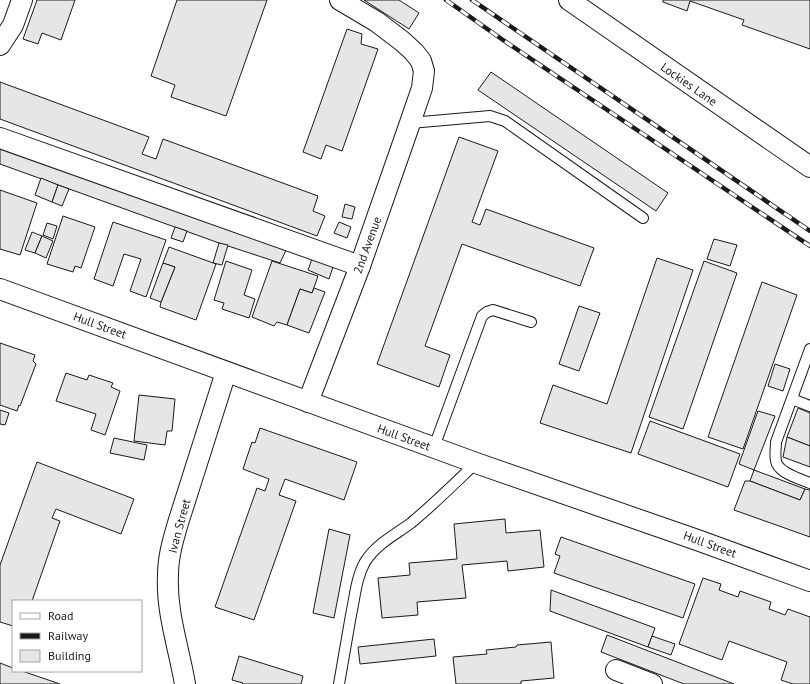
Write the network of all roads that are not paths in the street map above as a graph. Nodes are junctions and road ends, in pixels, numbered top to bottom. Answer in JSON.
{"nodes":[{"id":1,"x":22,"y":0,"type":"edge"},
{"id":2,"x":340,"y":0,"type":"edge"},
{"id":3,"x":569,"y":0,"type":"edge"},
{"id":4,"x":0,"y":45,"type":"edge"},
{"id":5,"x":410,"y":123,"type":"junction"},
{"id":6,"x":0,"y":138,"type":"edge"},
{"id":7,"x":810,"y":167,"type":"edge"},
{"id":8,"x":643,"y":218,"type":"dead end"},
{"id":9,"x":360,"y":266,"type":"junction"},
{"id":10,"x":0,"y":289,"type":"edge"},
{"id":11,"x":531,"y":322,"type":"dead end"},
{"id":12,"x":810,"y":349,"type":"edge"},
{"id":13,"x":226,"y":372,"type":"junction"},
{"id":14,"x":792,"y":399,"type":"junction"},
{"id":15,"x":308,"y":402,"type":"junction"},
{"id":16,"x":810,"y":406,"type":"edge"},
{"id":17,"x":434,"y":447,"type":"junction"},
{"id":18,"x":476,"y":463,"type":"junction"},
{"id":19,"x":810,"y":483,"type":"edge"},
{"id":20,"x":810,"y":581,"type":"edge"},
{"id":21,"x":616,"y":670,"type":"dead end"},
{"id":22,"x":184,"y":684,"type":"edge"},
{"id":23,"x":339,"y":684,"type":"edge"},
{"id":24,"x":652,"y":684,"type":"edge"}],
"edges":[{"from":1,"to":4,"type":"street"},
{"from":2,"to":5,"type":"street","name":"2nd Avenue"},
{"from":3,"to":7,"type":"street","name":"Lockies Lane"},
{"from":5,"to":8,"type":"lane"},
{"from":5,"to":9,"type":"street","name":"2nd Avenue"},
{"from":6,"to":9,"type":"street"},
{"from":9,"to":15,"type":"street","name":"2nd Avenue"},
{"from":10,"to":13,"type":"street","name":"Hull Street"},
{"from":11,"to":17,"type":"lane"},
{"from":12,"to":14,"type":"lane"},
{"from":13,"to":15,"type":"street","name":"Hull Street"},
{"from":13,"to":22,"type":"street","name":"Ivan Street"},
{"from":14,"to":16,"type":"lane"},
{"from":14,"to":19,"type":"lane"},
{"from":15,"to":17,"type":"street","name":"Hull Street"},
{"from":17,"to":18,"type":"street","name":"Hull Street"},
{"from":18,"to":20,"type":"street","name":"Hull Street"},
{"from":18,"to":23,"type":"lane"},
{"from":21,"to":24,"type":"street"}]}
